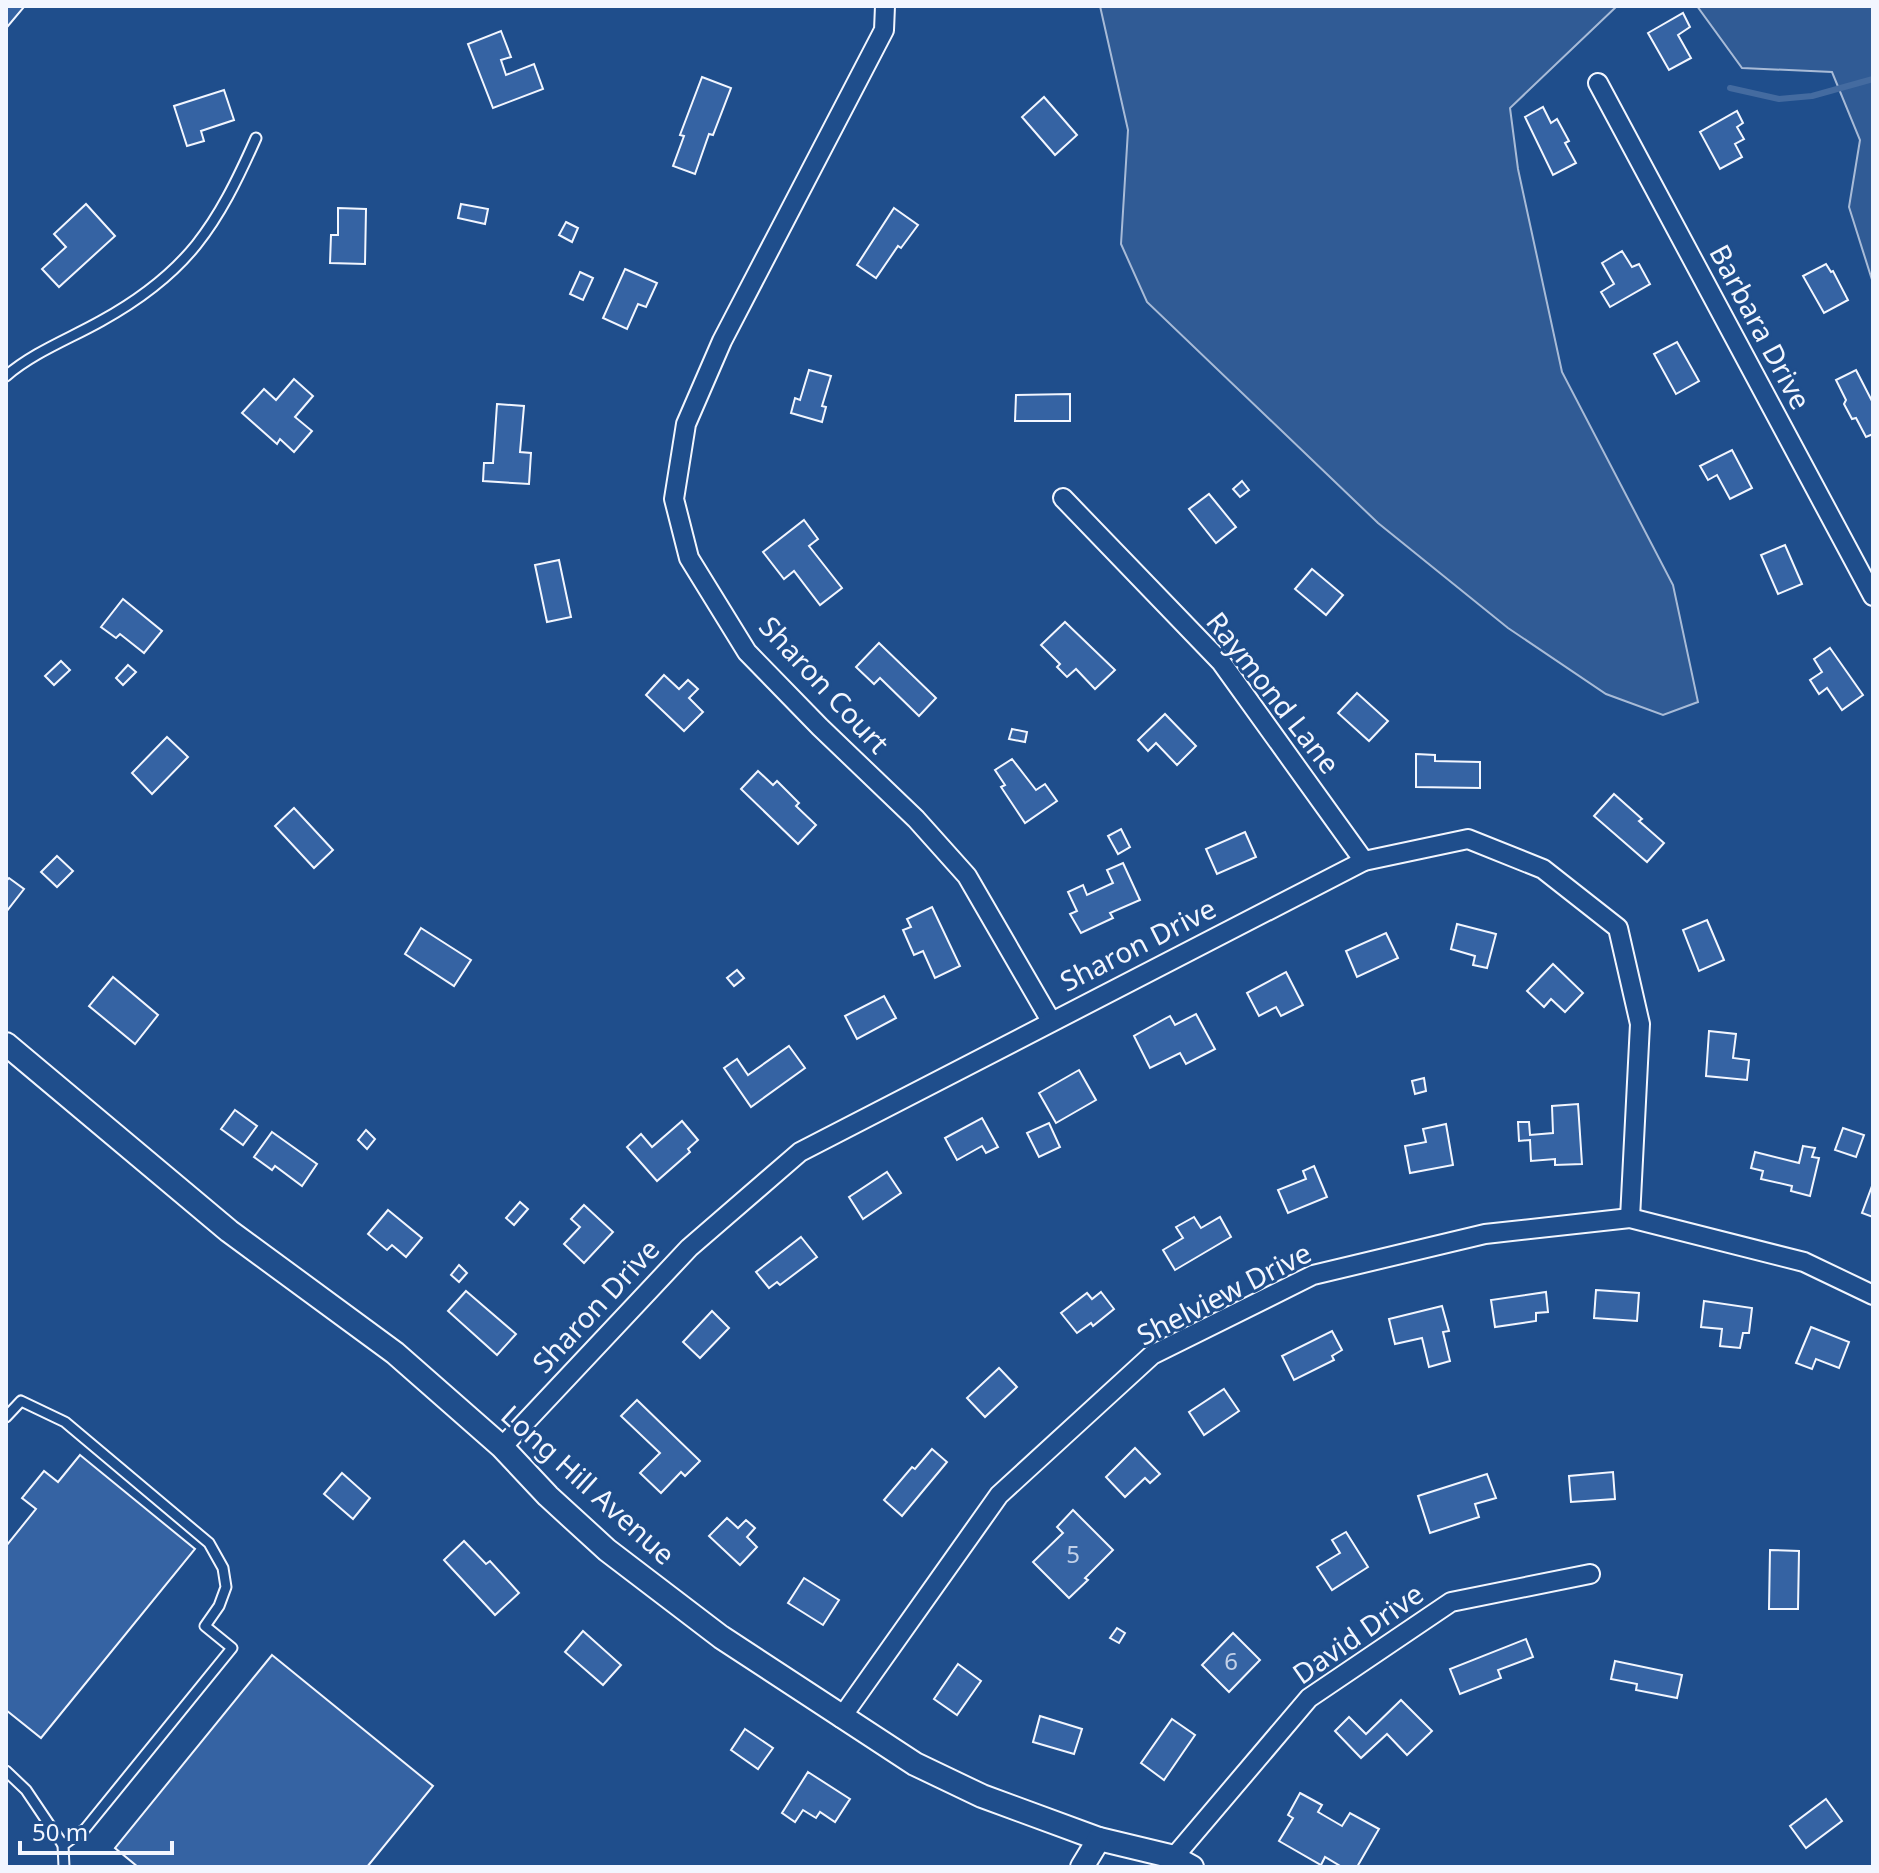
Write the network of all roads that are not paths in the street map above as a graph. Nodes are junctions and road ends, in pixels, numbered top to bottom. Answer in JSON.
{"nodes":[{"id":1,"x":885,"y":6,"type":"edge"},
{"id":2,"x":1598,"y":83,"type":"dead end"},
{"id":3,"x":256,"y":138,"type":"dead end"},
{"id":4,"x":6,"y":376,"type":"edge"},
{"id":5,"x":1063,"y":498,"type":"dead end"},
{"id":6,"x":1873,"y":596,"type":"edge"},
{"id":7,"x":1364,"y":861,"type":"junction"},
{"id":8,"x":1051,"y":1021,"type":"junction"},
{"id":9,"x":6,"y":1044,"type":"edge"},
{"id":10,"x":1630,"y":1218,"type":"junction"},
{"id":11,"x":1873,"y":1295,"type":"edge"},
{"id":12,"x":6,"y":1417,"type":"edge"},
{"id":13,"x":502,"y":1447,"type":"junction"},
{"id":14,"x":1590,"y":1574,"type":"dead end"},
{"id":15,"x":841,"y":1718,"type":"junction"},
{"id":16,"x":6,"y":1771,"type":"edge"},
{"id":17,"x":1099,"y":1839,"type":"junction"},
{"id":18,"x":63,"y":1845,"type":"junction"},
{"id":19,"x":1183,"y":1862,"type":"edge"},
{"id":20,"x":64,"y":1867,"type":"edge"},
{"id":21,"x":1082,"y":1867,"type":"edge"}],
"edges":[{"from":1,"to":8,"type":"street","name":"Sharon Court"},
{"from":2,"to":6,"type":"street","name":"Barbara Drive"},
{"from":3,"to":4,"type":"lane"},
{"from":5,"to":7,"type":"street","name":"Raymond Lane"},
{"from":7,"to":8,"type":"street","name":"Sharon Drive"},
{"from":7,"to":10,"type":"street","name":"Sharon Drive"},
{"from":8,"to":13,"type":"street","name":"Sharon Drive"},
{"from":9,"to":13,"type":"street","name":"Long Hill Avenue"},
{"from":10,"to":11,"type":"street","name":"Shelview Drive"},
{"from":10,"to":15,"type":"street","name":"Shelview Drive"},
{"from":12,"to":18,"type":"lane"},
{"from":13,"to":15,"type":"street","name":"Long Hill Avenue"},
{"from":14,"to":19,"type":"street","name":"David Drive"},
{"from":15,"to":17,"type":"street","name":"Long Hill Avenue"},
{"from":16,"to":18,"type":"lane"},
{"from":17,"to":19,"type":"street","name":"Long Hill Avenue"},
{"from":17,"to":21,"type":"street"},
{"from":18,"to":20,"type":"lane"}]}
